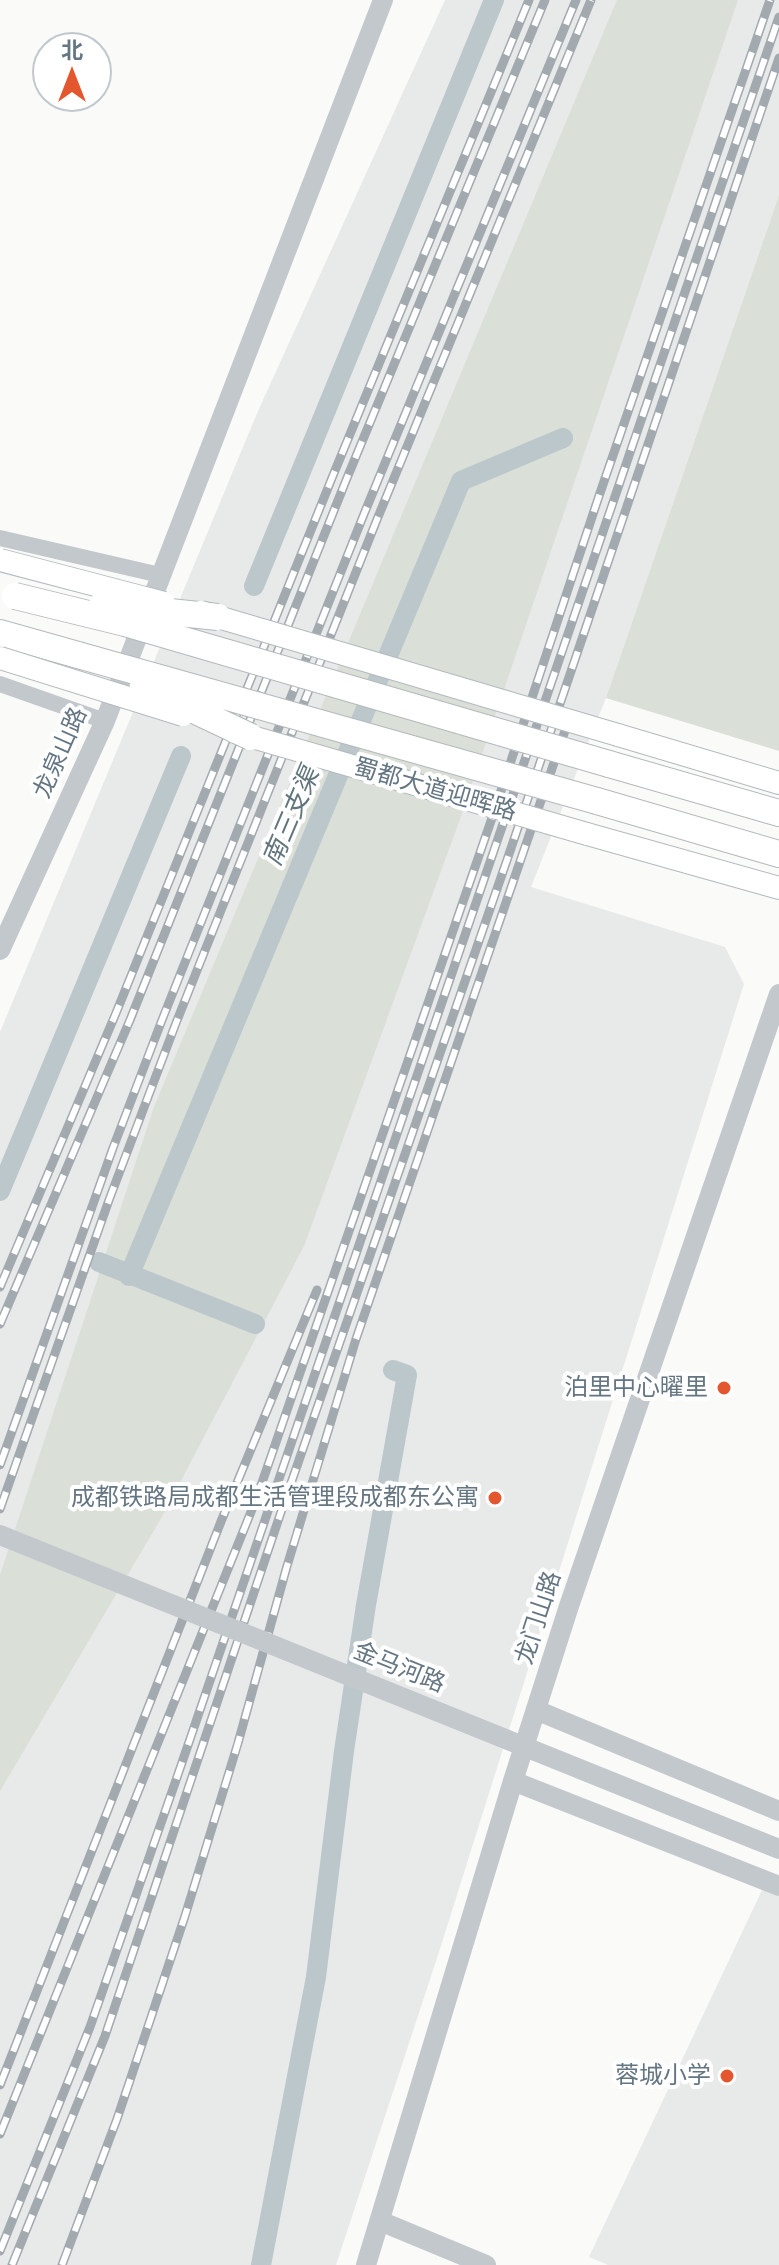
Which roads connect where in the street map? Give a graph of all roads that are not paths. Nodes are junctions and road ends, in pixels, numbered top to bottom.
1 (383, 0) edge
2 (0, 538) edge
3 (0, 560) edge
4 (160, 575) junction
5 (5, 593) edge
6 (218, 617) junction
7 (1, 639) edge
8 (78, 655) junction
9 (0, 684) edge
10 (105, 721) junction
11 (251, 737) junction
12 (779, 783) edge
13 (779, 813) edge
14 (779, 854) edge
15 (779, 888) edge
16 (0, 950) edge
17 (779, 994) edge
18 (0, 1535) edge
19 (536, 1710) junction
20 (513, 1781) junction
21 (779, 1811) edge
22 (779, 1849) edge
23 (779, 1886) edge
24 (380, 2221) junction
25 (366, 2265) edge
26 (486, 2265) edge

1 - 4 street, 龙泉山路
2 - 4 street
3 - 6 main road, bridge
4 - 10 street, 龙泉山路
5 - 6 highway, bridge
5 - 13 highway, bridge
6 - 12 main road, bridge
7 - 8 highway, 蜀都大道迎晖路
7 - 11 main road, 蜀都大道迎晖路, bridge
8 - 11 highway, bridge
8 - 14 highway, 蜀都大道迎晖路, bridge
9 - 10 street
10 - 16 street, 龙泉山路
11 - 15 main road, 蜀都大道迎晖路, bridge
17 - 19 street, 龙门山路
18 - 22 street, 金马河路, bridge
19 - 20 street, 龙门山路
19 - 21 street
20 - 23 street
20 - 24 street, 龙门山路
24 - 25 street, 龙门山路
24 - 26 street

